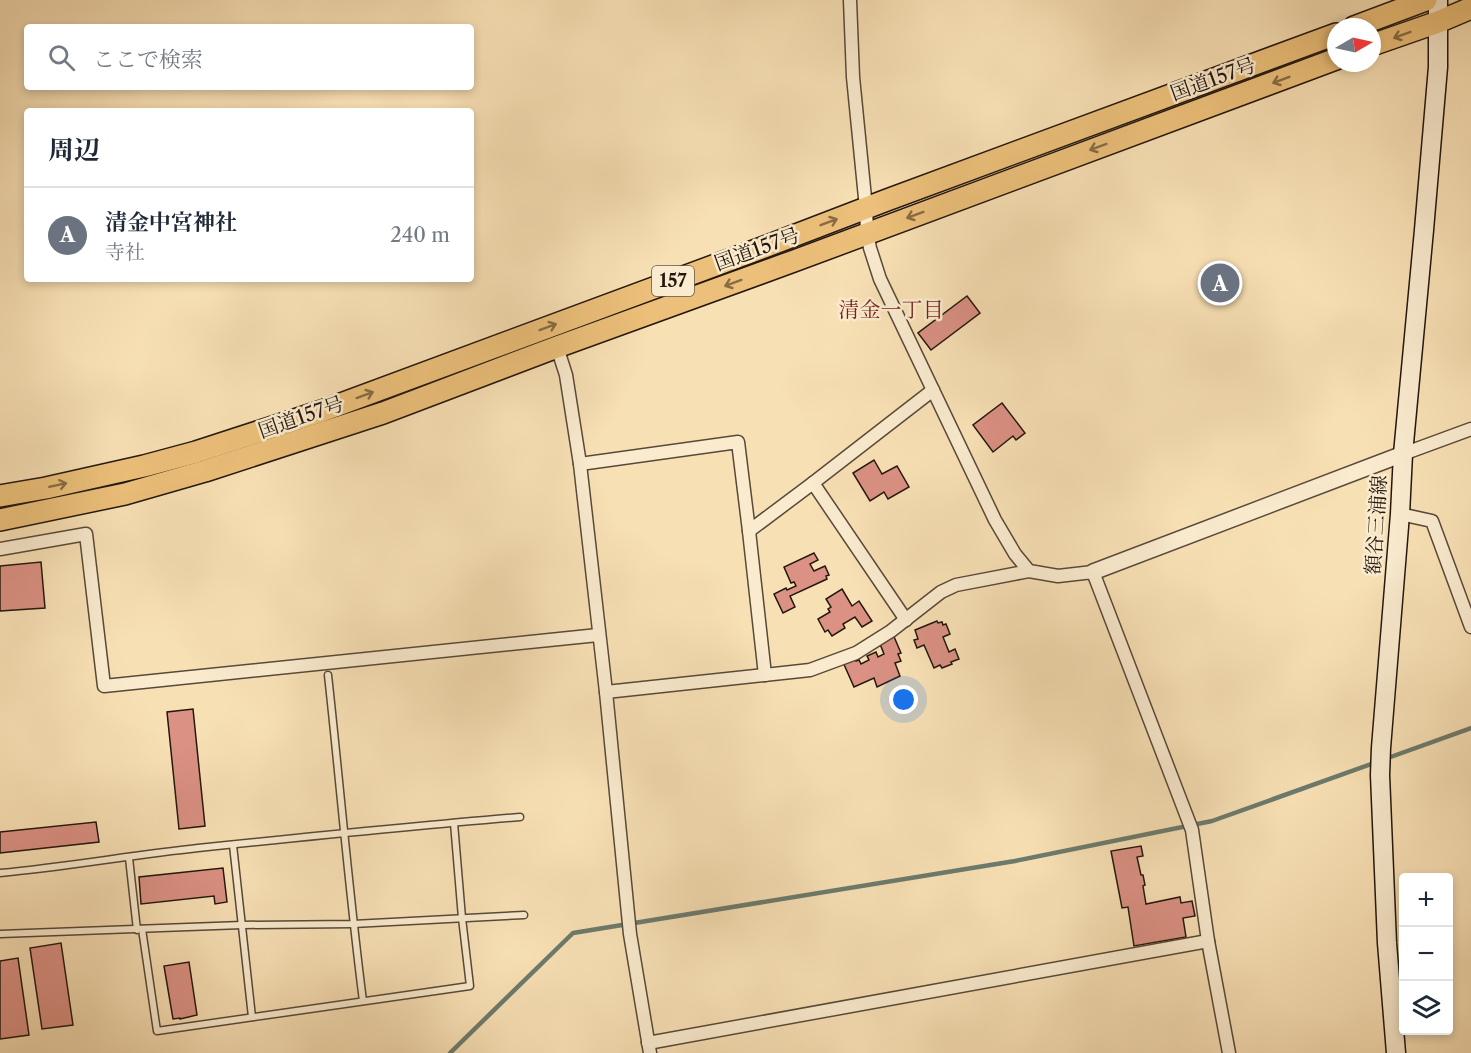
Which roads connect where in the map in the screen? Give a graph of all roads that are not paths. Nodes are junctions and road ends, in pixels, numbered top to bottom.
1 (850, 0) edge
2 (1426, 0) edge
3 (1438, 0) edge
4 (1471, 8) edge
5 (1378, 18) edge
6 (1438, 22) junction
7 (1327, 37) edge
8 (1381, 42) edge
9 (1327, 62) edge
10 (866, 208) junction
11 (867, 233) junction
12 (557, 347) junction
13 (933, 390) junction
14 (1471, 429) edge
15 (1403, 454) junction
16 (580, 464) junction
17 (813, 483) junction
18 (0, 496) edge
19 (1400, 514) junction
20 (0, 520) edge
21 (749, 531) junction
22 (0, 549) edge
23 (1029, 571) junction
24 (1093, 572) junction
25 (906, 620) junction
26 (1471, 627) edge
27 (598, 635) junction
28 (328, 675) dead end
29 (765, 675) junction
30 (606, 692) junction
31 (520, 817) dead end
32 (454, 823) junction
33 (345, 834) junction
34 (233, 845) junction
35 (129, 858) junction
36 (0, 873) edge
37 (524, 915) dead end
38 (462, 918) junction
39 (353, 924) junction
40 (242, 925) junction
41 (139, 930) junction
42 (0, 934) edge
43 (1208, 941) junction
44 (363, 1001) junction
45 (252, 1017) junction
46 (649, 1048) edge
47 (1228, 1053) edge
48 (1395, 1053) edge

1 - 10 street
2 - 5 highway
3 - 6 main road, 額谷三浦線
4 - 6 highway
6 -> 8 highway
6 - 15 main road, 額谷三浦線
7 - 10 highway, 国道157号 / 157
9 -> 11 highway, 国道157号 / 157
10 - 11 street
18 -> 10 highway, 国道157号 / 157
11 -> 12 highway, 国道157号 / 157
11 - 13 street
12 - 16 street
12 - 20 highway, 国道157号 / 157
13 - 17 street
13 - 23 street
14 - 15 street
15 - 19 main road, 額谷三浦線
15 - 24 street
16 - 21 street
16 - 27 street
17 - 21 street
17 - 25 street
19 - 26 street
19 - 48 main road, 額谷三浦線
21 - 29 street
22 - 27 street
23 - 24 street
23 - 25 street
24 - 43 street
25 - 29 street
27 - 30 street
28 - 33 lane
29 - 30 street
30 - 46 street
31 - 32 lane
32 - 33 lane
32 - 38 lane
33 - 34 lane
33 - 39 lane
34 - 35 lane
34 - 40 lane
35 - 36 lane
35 - 41 lane
37 - 38 lane
38 - 39 lane
38 - 44 lane
39 - 40 lane
39 - 44 lane
40 - 41 lane
40 - 45 lane
41 - 42 lane
41 - 45 lane
43 - 46 street
43 - 47 street
44 - 45 lane

